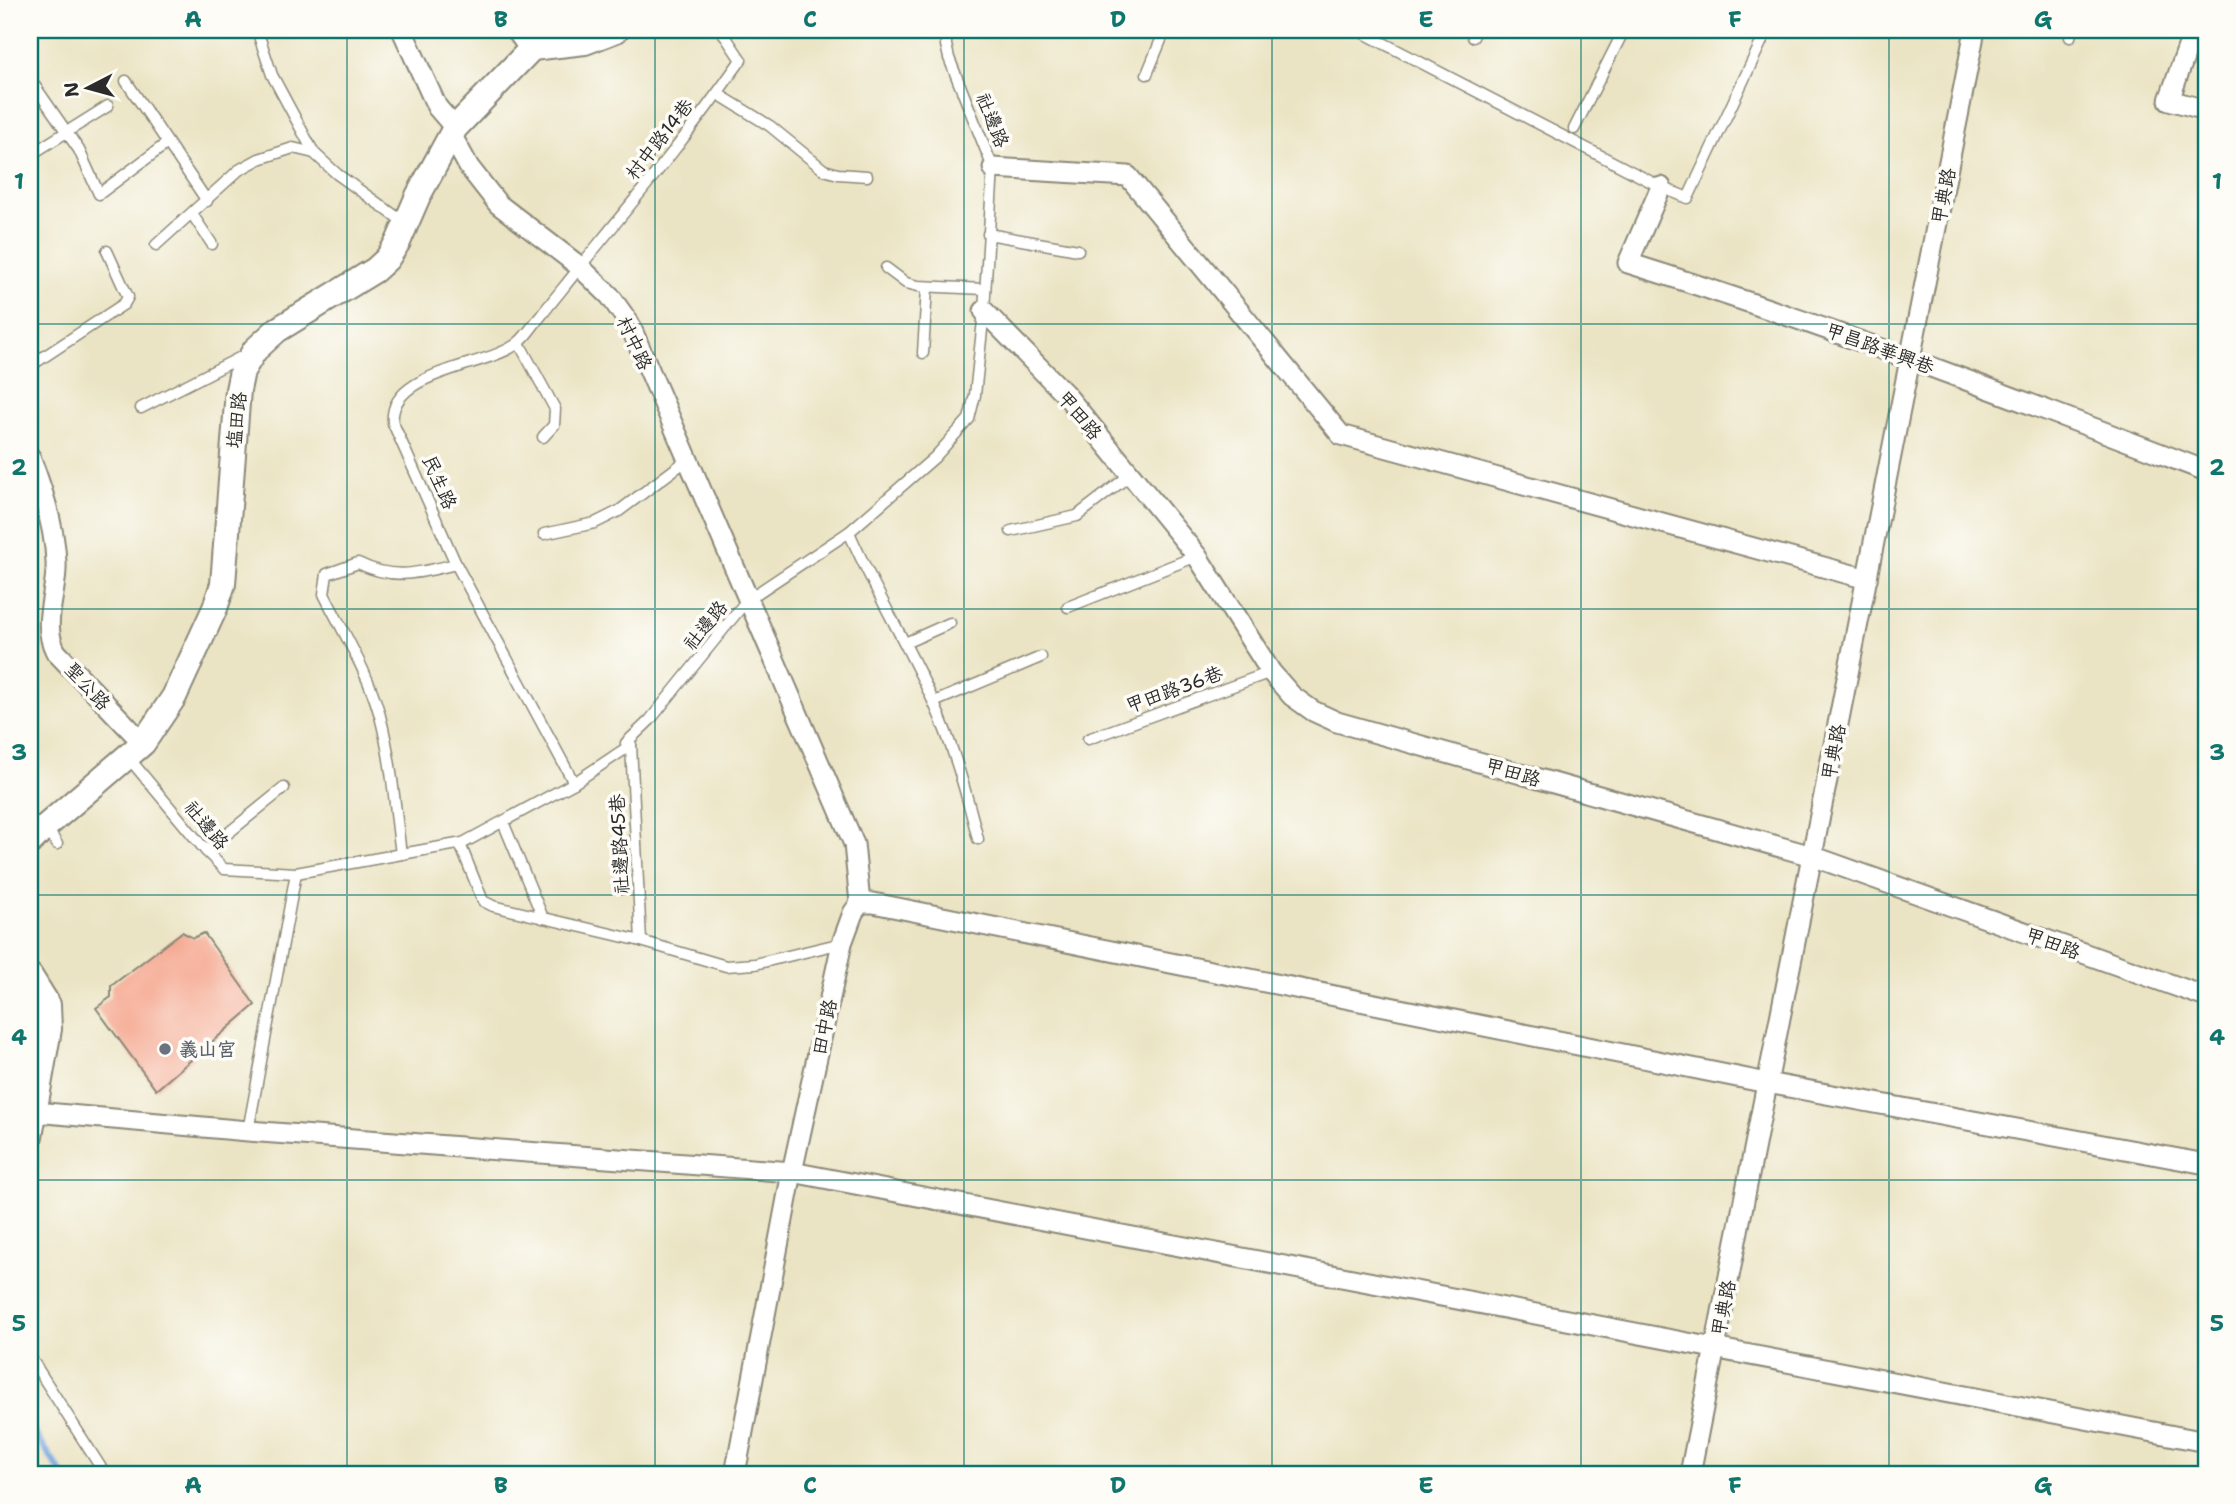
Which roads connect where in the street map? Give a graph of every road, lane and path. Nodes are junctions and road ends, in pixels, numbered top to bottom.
1 (257, 30) edge
2 (402, 30) edge
3 (616, 30) edge
4 (721, 30) edge
5 (946, 30) edge
6 (1165, 30) edge
7 (1359, 30) edge
8 (1624, 30) edge
9 (1767, 30) edge
10 (1975, 30) edge
11 (2194, 30) edge
12 (525, 39) edge
13 (1147, 74) dead end
14 (30, 79) edge
15 (126, 81) dead end
16 (718, 94) junction
17 (108, 106) dead end
18 (2206, 110) edge
19 (1574, 129) dead end
20 (68, 132) junction
21 (454, 132) junction
22 (166, 144) junction
23 (314, 153) junction
24 (30, 155) edge
25 (993, 168) junction
26 (867, 176) dead end
27 (1661, 187) junction
28 (207, 201) junction
29 (192, 214) junction
30 (405, 223) junction
31 (988, 234) junction
32 (212, 244) dead end
33 (156, 245) dead end
34 (1078, 250) dead end
35 (107, 251) dead end
36 (580, 267) junction
37 (886, 268) dead end
38 (927, 288) junction
39 (985, 289) junction
40 (984, 312) junction
41 (519, 343) junction
42 (255, 350) junction
43 (923, 353) dead end
44 (1910, 359) junction
45 (30, 366) edge
46 (141, 408) dead end
47 (543, 437) dead end
48 (30, 457) edge
49 (687, 460) junction
50 (2206, 471) edge
51 (1130, 475) junction
52 (1011, 531) dead end
53 (849, 532) junction
54 (544, 534) dead end
55 (1197, 556) junction
56 (456, 564) junction
57 (1867, 579) junction
58 (747, 600) junction
59 (1068, 607) dead end
60 (950, 623) dead end
61 (905, 643) junction
62 (1041, 657) dead end
63 (1271, 672) junction
64 (934, 702) junction
65 (1088, 739) dead end
66 (631, 746) junction
67 (136, 750) junction
68 (574, 783) junction
69 (284, 788) dead end
70 (503, 822) junction
71 (44, 838) edge
72 (978, 839) dead end
73 (460, 844) junction
74 (206, 851) junction
75 (401, 854) junction
76 (1812, 856) junction
77 (296, 873) junction
78 (860, 903) junction
79 (543, 918) junction
80 (641, 941) junction
81 (842, 943) junction
82 (30, 976) edge
83 (2206, 997) edge
84 (1767, 1083) junction
85 (35, 1112) junction
86 (248, 1131) junction
87 (30, 1136) edge
88 (2206, 1164) edge
89 (792, 1172) junction
90 (1714, 1350) junction
91 (30, 1357) edge
92 (2206, 1442) edge
93 (105, 1474) edge
94 (735, 1474) edge
95 (1690, 1474) edge

1 - 23 lane
2 - 21 street, 村中路
3 - 12 street
4 - 16 lane, 村中路14巷
5 - 25 lane, 社邊路
6 - 13 lane
7 - 27 lane
8 - 19 lane
9 - 27 lane
10 - 44 street, 甲典路
11 - 18 street
12 - 21 street, 塩田路
14 - 20 lane
15 - 22 lane
16 - 26 lane
16 - 36 lane, 村中路14巷
17 - 20 lane
20 - 22 lane
20 - 24 lane
21 - 30 street, 塩田路
21 - 36 street, 村中路
22 - 28 lane
23 - 28 lane
23 - 30 lane
25 - 31 lane, 社邊路
25 - 57 street
27 - 44 street, 甲昌路華興巷
28 - 29 lane
29 - 32 lane
29 - 33 lane
30 - 42 street, 塩田路
31 - 34 lane
31 - 39 lane, 社邊路
35 - 45 lane
36 - 41 lane, 民生路
36 - 49 street, 村中路
37 - 38 lane
38 - 39 lane
38 - 43 lane
39 - 40 lane, 社邊路
40 - 51 street, 甲田路
40 - 53 lane, 社邊路
41 - 47 lane
41 - 56 lane, 民生路
42 - 46 lane
42 - 67 street, 塩田路
44 - 50 street, 甲昌路華興巷
44 - 57 street, 甲典路
48 - 67 street, 聖公路
49 - 54 lane
49 - 58 street, 村中路
51 - 52 lane
51 - 55 street, 甲田路
53 - 58 lane, 社邊路
53 - 61 lane
55 - 59 lane
55 - 63 street, 甲田路
56 - 68 lane, 民生路
56 - 75 lane
57 - 76 street, 甲典路
58 - 66 lane, 社邊路
58 - 78 street
60 - 61 lane
61 - 64 lane
62 - 64 lane
63 - 65 lane, 甲田路36巷
63 - 76 street, 甲田路
64 - 72 lane
66 - 68 lane, 社邊路
66 - 80 lane, 社邊路45巷
67 - 71 street, 塩田路
67 - 74 lane, 社邊路
68 - 70 lane, 社邊路
69 - 74 lane
70 - 73 lane, 社邊路
70 - 79 lane
73 - 75 lane, 社邊路
73 - 79 lane
74 - 77 lane, 社邊路
75 - 77 lane, 社邊路
76 - 83 street, 甲田路
76 - 84 street, 甲典路
77 - 86 lane
78 - 81 street, 田中路
78 - 84 street
79 - 80 lane
80 - 81 lane
81 - 89 street, 田中路
82 - 85 street
84 - 88 street
84 - 90 street, 甲典路
85 - 86 street
85 - 87 street
86 - 89 street
89 - 90 street
89 - 94 street, 田中路
90 - 92 street
90 - 95 street, 甲典路
91 - 93 lane

